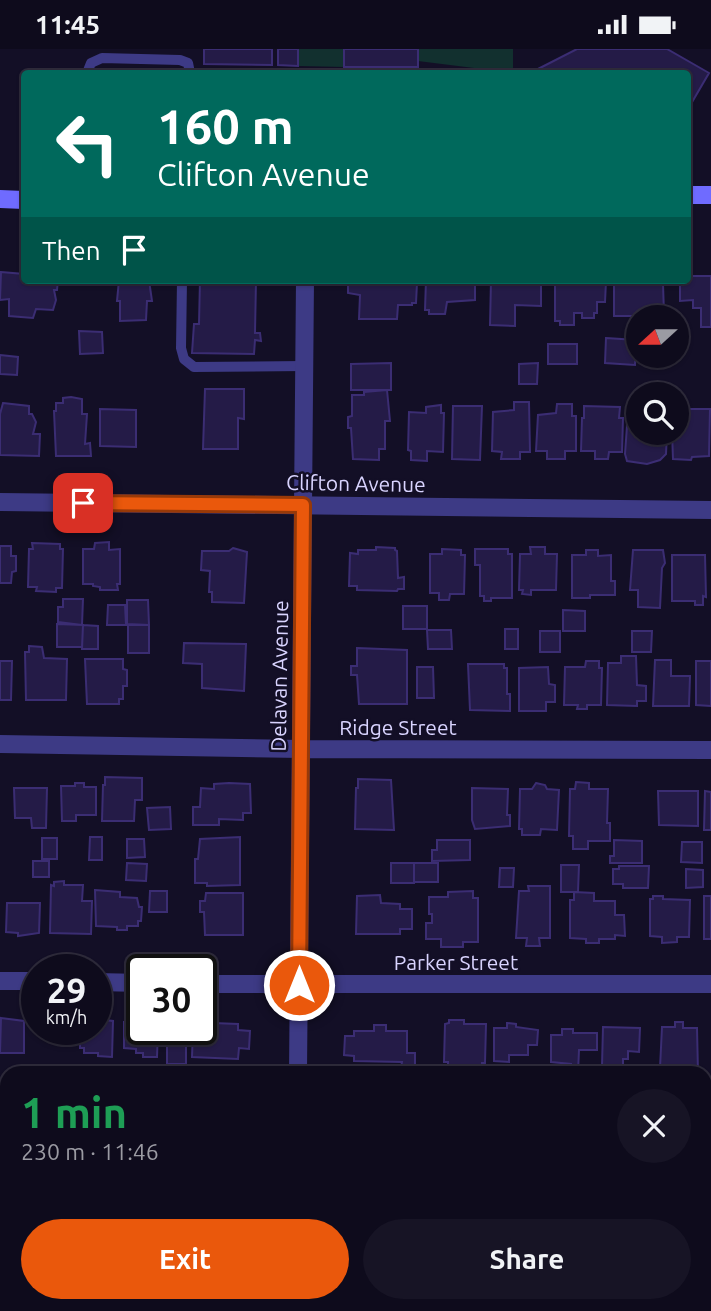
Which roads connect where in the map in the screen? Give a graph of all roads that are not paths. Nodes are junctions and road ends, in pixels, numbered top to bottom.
1 (89, 70) edge
2 (189, 70) edge
3 (691, 195) edge
4 (711, 195) edge
5 (0, 199) edge
6 (21, 200) edge
7 (182, 284) edge
8 (305, 284) edge
9 (304, 366) junction
10 (0, 502) edge
11 (303, 505) junction
12 (711, 510) edge
13 (0, 744) edge
14 (301, 749) junction
15 (711, 750) edge
16 (0, 981) edge
17 (21, 981) edge
18 (217, 983) edge
19 (711, 984) edge
20 (299, 985) junction
21 (298, 1066) edge

1 - 2 lane
3 - 4 main road
5 - 6 main road
7 - 9 lane
8 - 9 street, Delavan Avenue
9 - 11 street, Delavan Avenue
10 - 11 street, Clifton Avenue
11 - 12 street, Clifton Avenue
11 - 14 street, Delavan Avenue
13 - 14 street, Ridge Street
14 - 15 street, Ridge Street
14 - 20 street, Delavan Avenue
16 - 17 street
18 - 20 street, Parker Street
19 - 20 street, Parker Street
20 - 21 street, Delavan Avenue

